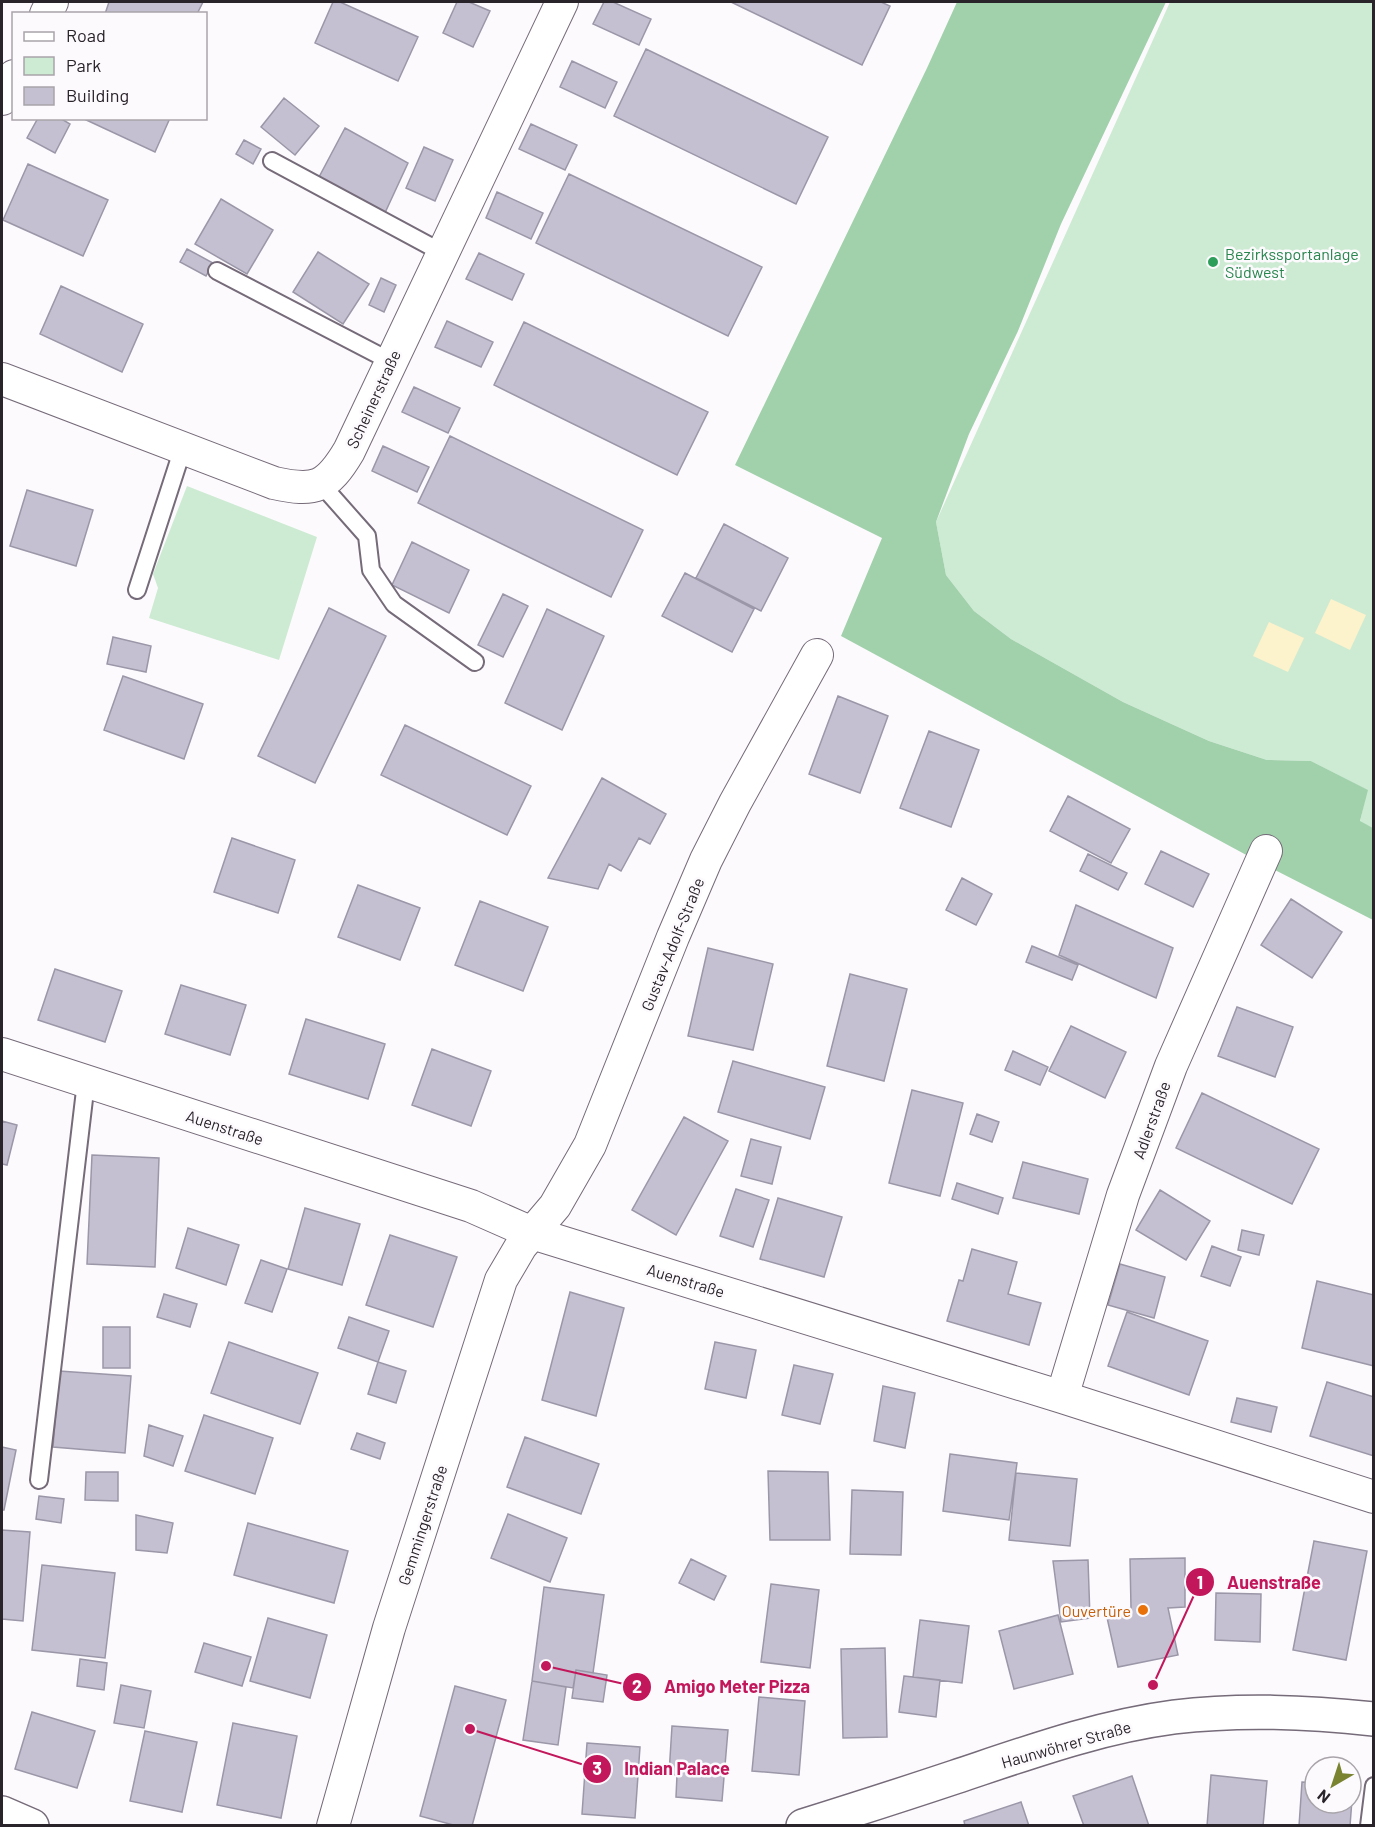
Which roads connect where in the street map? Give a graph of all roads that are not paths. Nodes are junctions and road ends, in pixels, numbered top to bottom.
1 (562, 2) edge
2 (12, 80) edge
3 (2, 99) edge
4 (272, 161) dead end
5 (443, 253) junction
6 (217, 271) dead end
7 (390, 361) junction
8 (2, 379) edge
9 (183, 448) junction
10 (321, 484) junction
11 (137, 590) dead end
12 (817, 655) dead end
13 (475, 662) dead end
14 (1266, 851) dead end
15 (2, 1054) edge
16 (86, 1082) junction
17 (532, 1233) junction
18 (1062, 1397) junction
19 (39, 1480) dead end
20 (1374, 1497) edge
21 (1374, 1719) edge
22 (1374, 1786) edge
23 (2, 1813) edge
24 (32, 1826) edge
25 (333, 1826) edge
26 (803, 1826) edge
27 (1369, 1826) edge

1 - 5 street, Scheinerstraße
2 - 3 street
4 - 5 lane
5 - 7 street, Scheinerstraße
6 - 7 lane
7 - 10 street, Scheinerstraße
8 - 9 street
9 - 10 street
9 - 11 lane
10 - 13 lane
12 - 17 street, Gustav-Adolf-Straße
14 - 18 street, Adlerstraße
15 - 16 street, Auenstraße
16 - 17 street, Auenstraße
16 - 19 lane
17 - 18 street, Auenstraße
17 - 25 street, Gemmingerstraße
18 - 20 street, Auenstraße
21 - 26 street, Haunwöhrer Straße
22 - 27 lane
23 - 24 street

